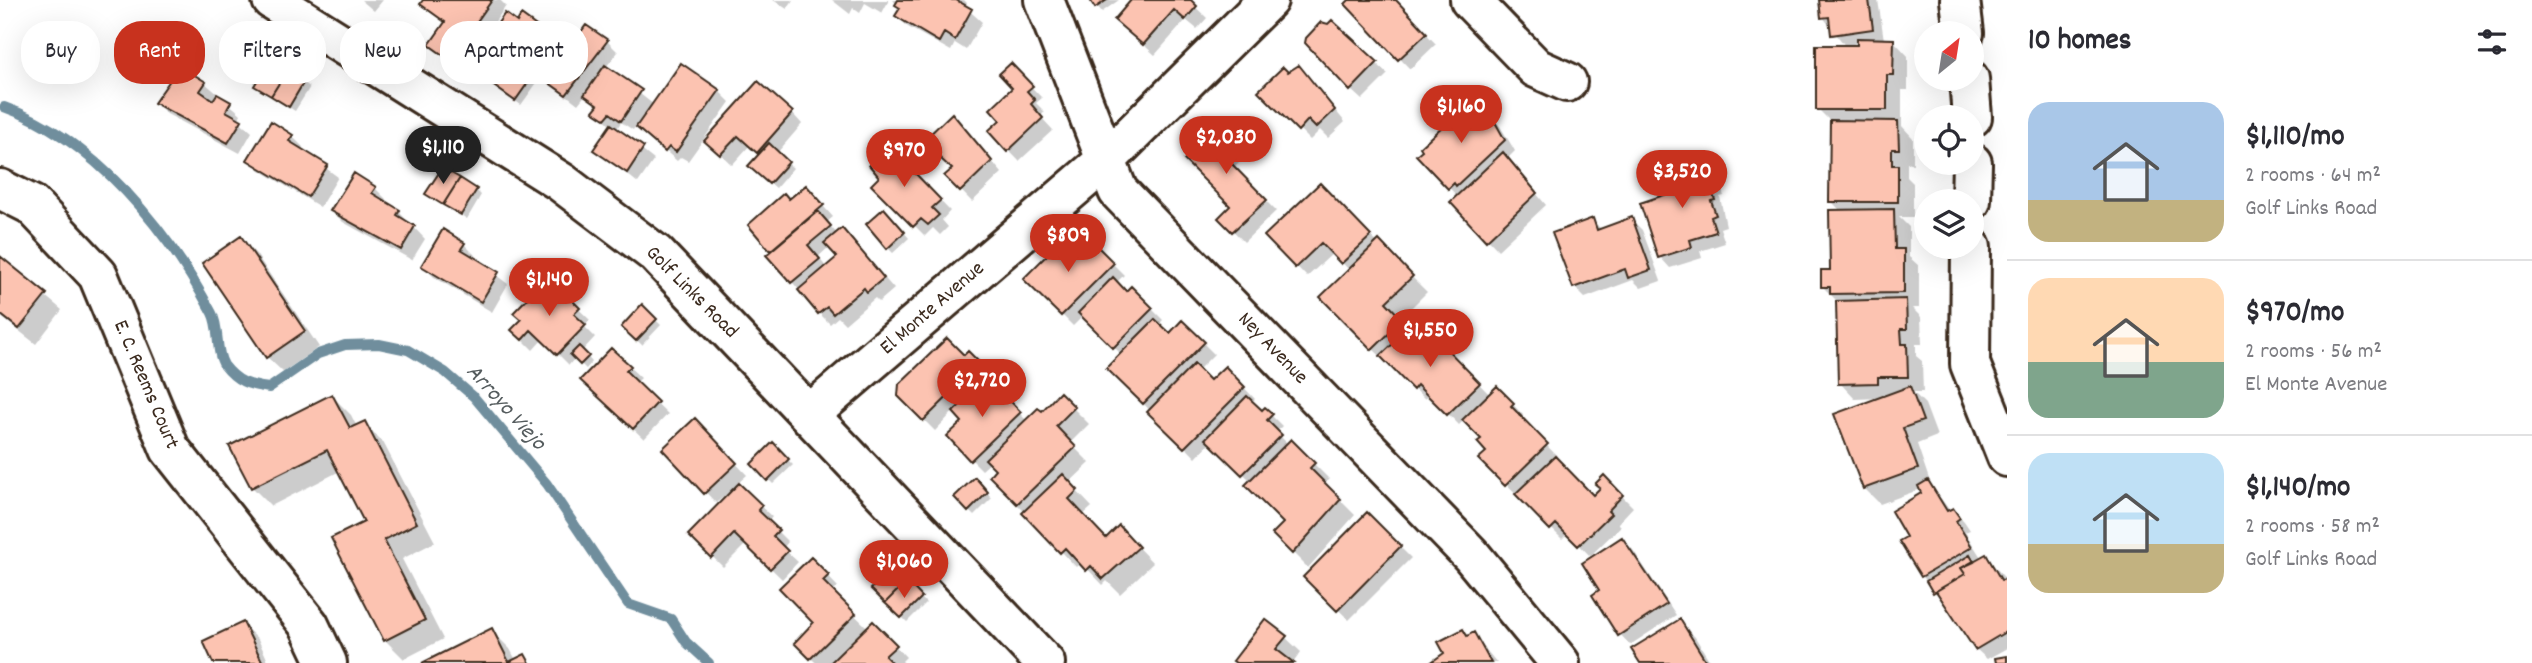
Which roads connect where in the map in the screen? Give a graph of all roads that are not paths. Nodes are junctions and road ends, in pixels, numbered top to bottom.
1 (272, 0) edge
2 (1044, 0) edge
3 (1268, 0) edge
4 (1470, 0) edge
5 (1960, 0) edge
6 (1963, 21) edge
7 (1567, 82) dead end
8 (1105, 161) junction
9 (0, 189) edge
10 (1971, 259) edge
11 (810, 414) junction
12 (2007, 457) edge
13 (327, 663) edge
14 (1045, 663) edge
15 (1560, 663) edge

1 - 11 street, Golf Links Road
2 - 8 street, Ney Avenue
3 - 8 street, El Monte Avenue
4 - 7 street
5 - 6 street
8 - 11 street, El Monte Avenue
8 - 15 street, Ney Avenue
9 - 13 street, E. C. Reems Court
10 - 12 street
11 - 14 street, Golf Links Road

